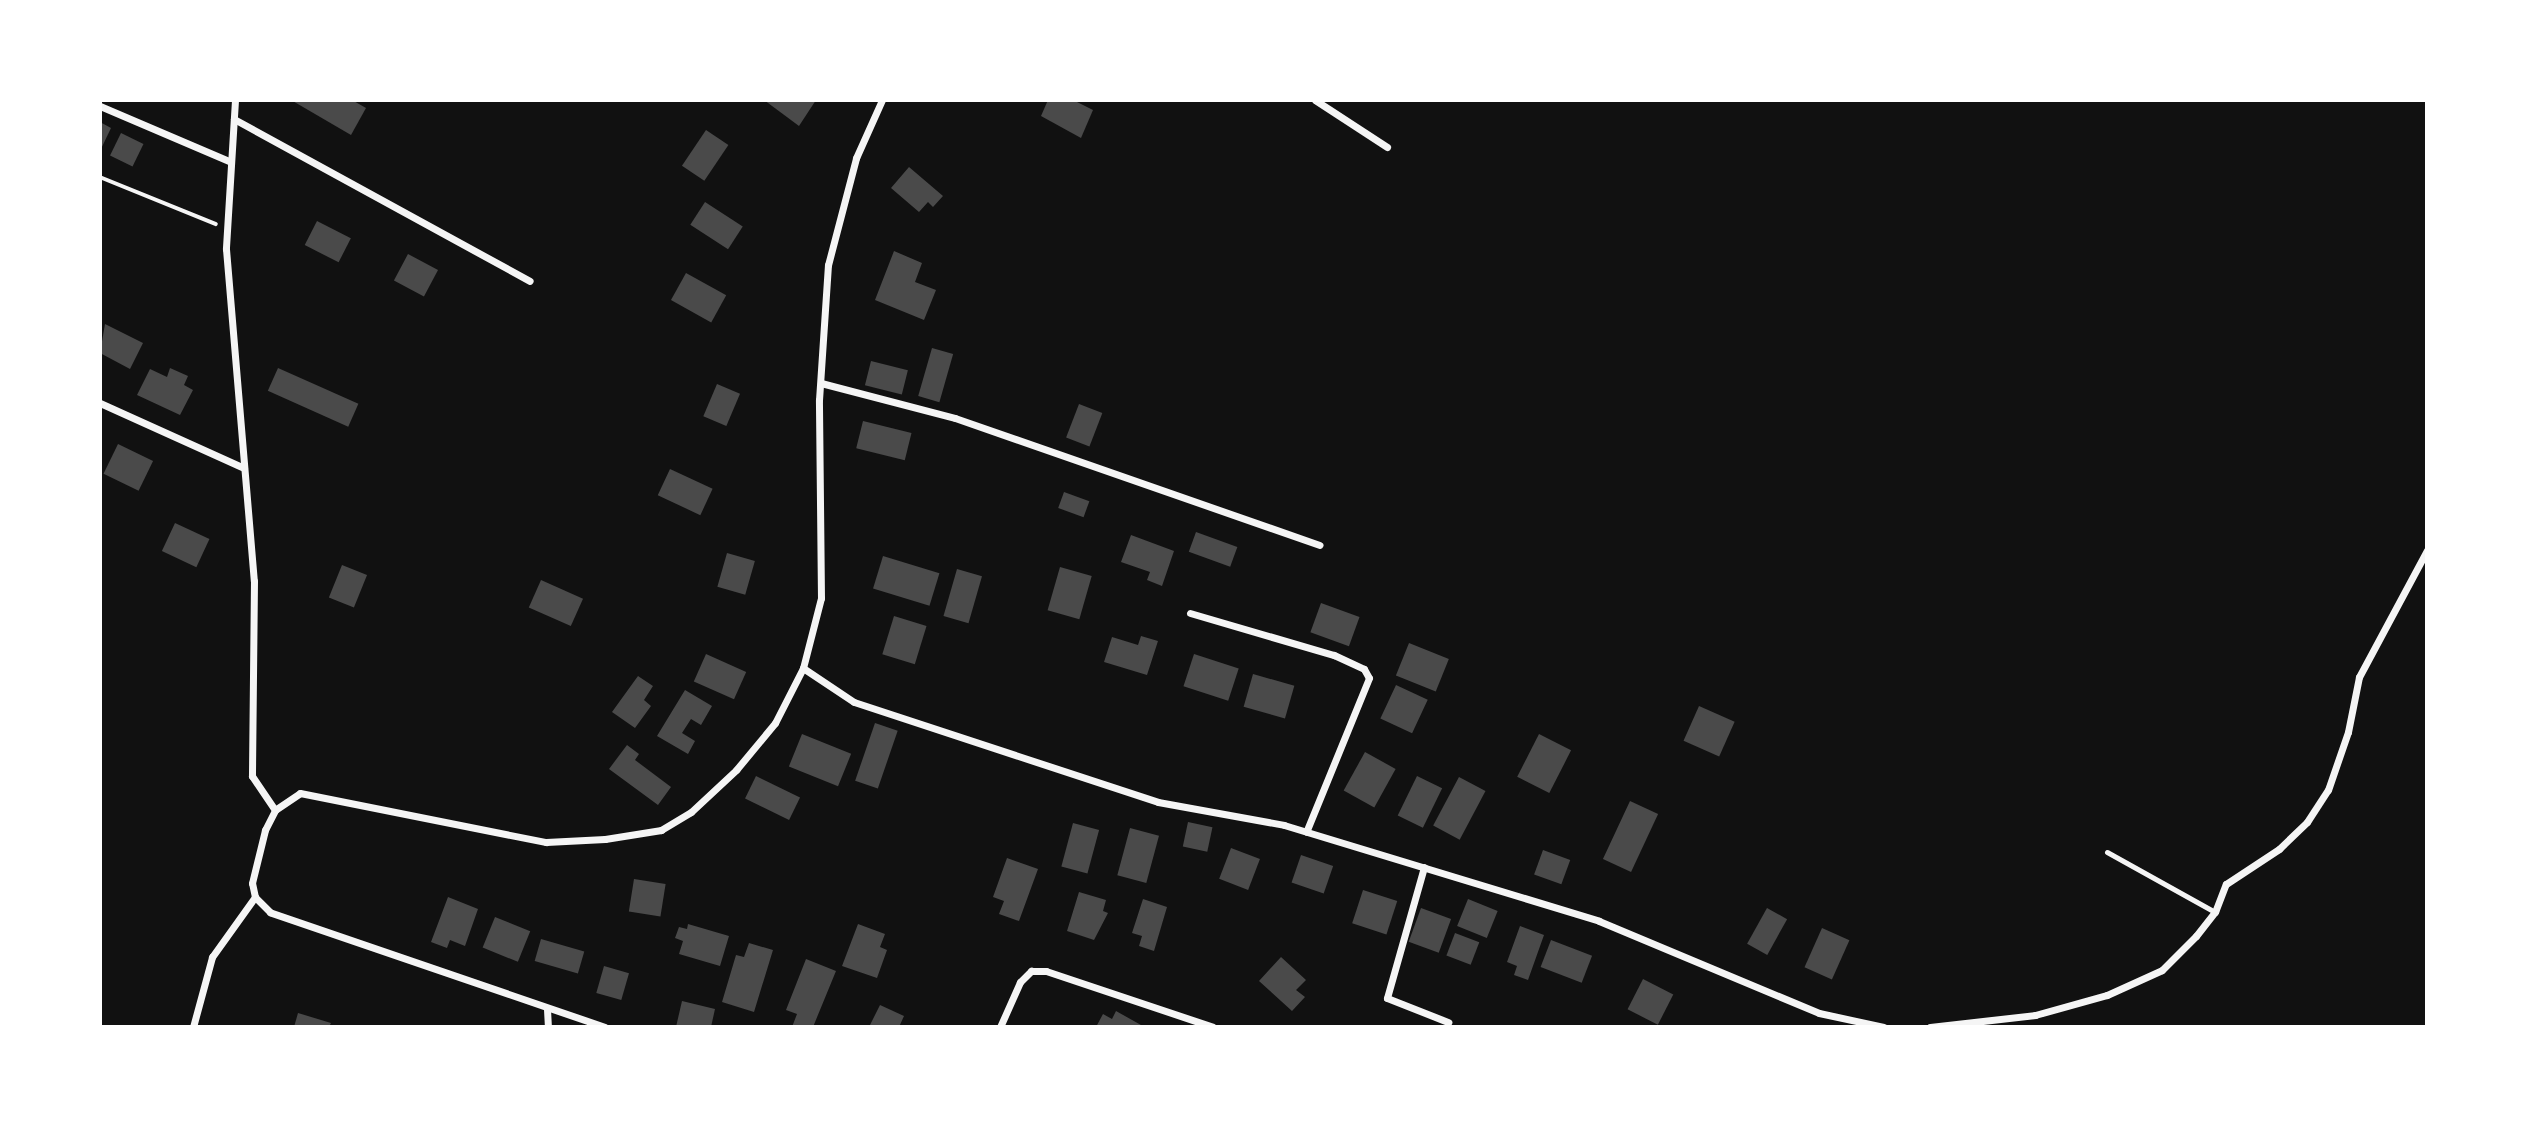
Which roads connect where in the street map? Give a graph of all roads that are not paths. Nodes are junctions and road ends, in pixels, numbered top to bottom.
1 (235, 100) edge
2 (881, 100) edge
3 (1315, 100) edge
4 (100, 106) edge
5 (234, 119) junction
6 (1387, 147) dead end
7 (231, 162) junction
8 (530, 281) dead end
9 (821, 383) junction
10 (100, 403) edge
11 (244, 468) junction
12 (1320, 545) dead end
13 (2427, 550) edge
14 (1191, 612) dead end
15 (803, 668) junction
16 (275, 810) junction
17 (1306, 832) junction
18 (2107, 852) dead end
19 (1424, 867) junction
20 (255, 897) junction
21 (2215, 912) junction
22 (547, 1009) junction
23 (1448, 1022) dead end
24 (193, 1027) edge
25 (548, 1027) edge
26 (605, 1027) edge
27 (1000, 1027) edge
28 (1213, 1027) edge
29 (1884, 1027) edge
30 (1930, 1027) edge

1 - 5 street
2 - 9 street
3 - 6 street
4 - 7 street
5 - 7 street
5 - 8 street
7 - 11 street
9 - 12 street
9 - 15 street
10 - 11 street
11 - 16 street
13 - 21 street
14 - 17 street
15 - 16 street
15 - 17 street
16 - 20 street
17 - 19 street
18 - 21 lane
19 - 23 street
19 - 29 street
20 - 22 street
20 - 24 street
21 - 30 street
22 - 25 street
22 - 26 street
27 - 28 street

